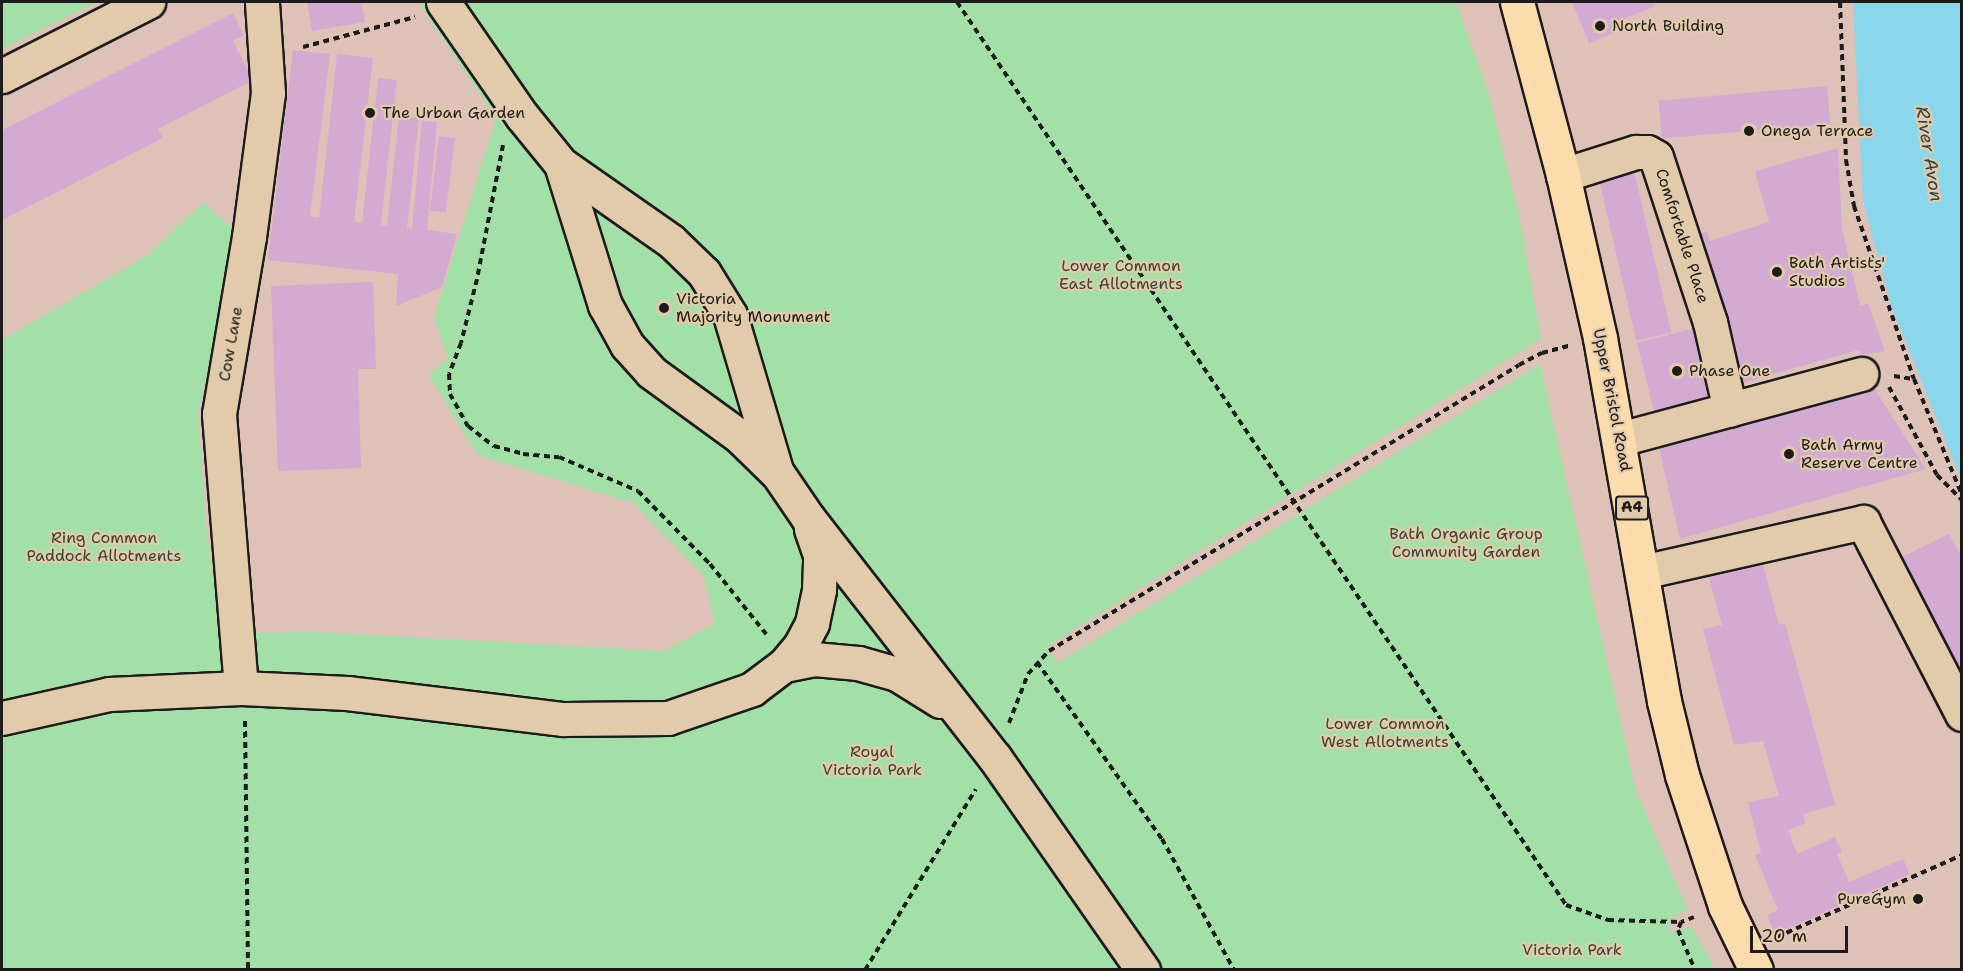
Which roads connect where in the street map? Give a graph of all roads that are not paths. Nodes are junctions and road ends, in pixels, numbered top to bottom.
1 (148, 2) edge
2 (262, 2) edge
3 (443, 2) edge
4 (1517, 2) edge
5 (2, 76) edge
6 (561, 164) junction
7 (1563, 175) junction
8 (1872, 378) road end
9 (1730, 410) junction
10 (1620, 439) junction
11 (778, 474) junction
12 (808, 518) junction
13 (1642, 572) junction
14 (775, 654) junction
15 (241, 688) junction
16 (1962, 714) edge
17 (2, 718) edge
18 (968, 723) junction
19 (1751, 960) edge
20 (1143, 969) edge

1 - 5 street
2 - 15 street, Cow Lane
3 - 6 street
4 - 7 main road, Upper Bristol Road / A4
6 - 11 street
6 - 11 street
7 - 9 street, Comfortable Place
7 - 10 main road, Upper Bristol Road / A4
8 - 9 street
9 - 10 street
10 - 13 main road, Upper Bristol Road / A4
11 - 12 street
12 - 14 street
12 - 18 street
13 - 16 street
13 - 19 main road, Upper Bristol Road / A4
14 - 15 street
14 - 18 street
15 - 17 street
18 - 20 street

